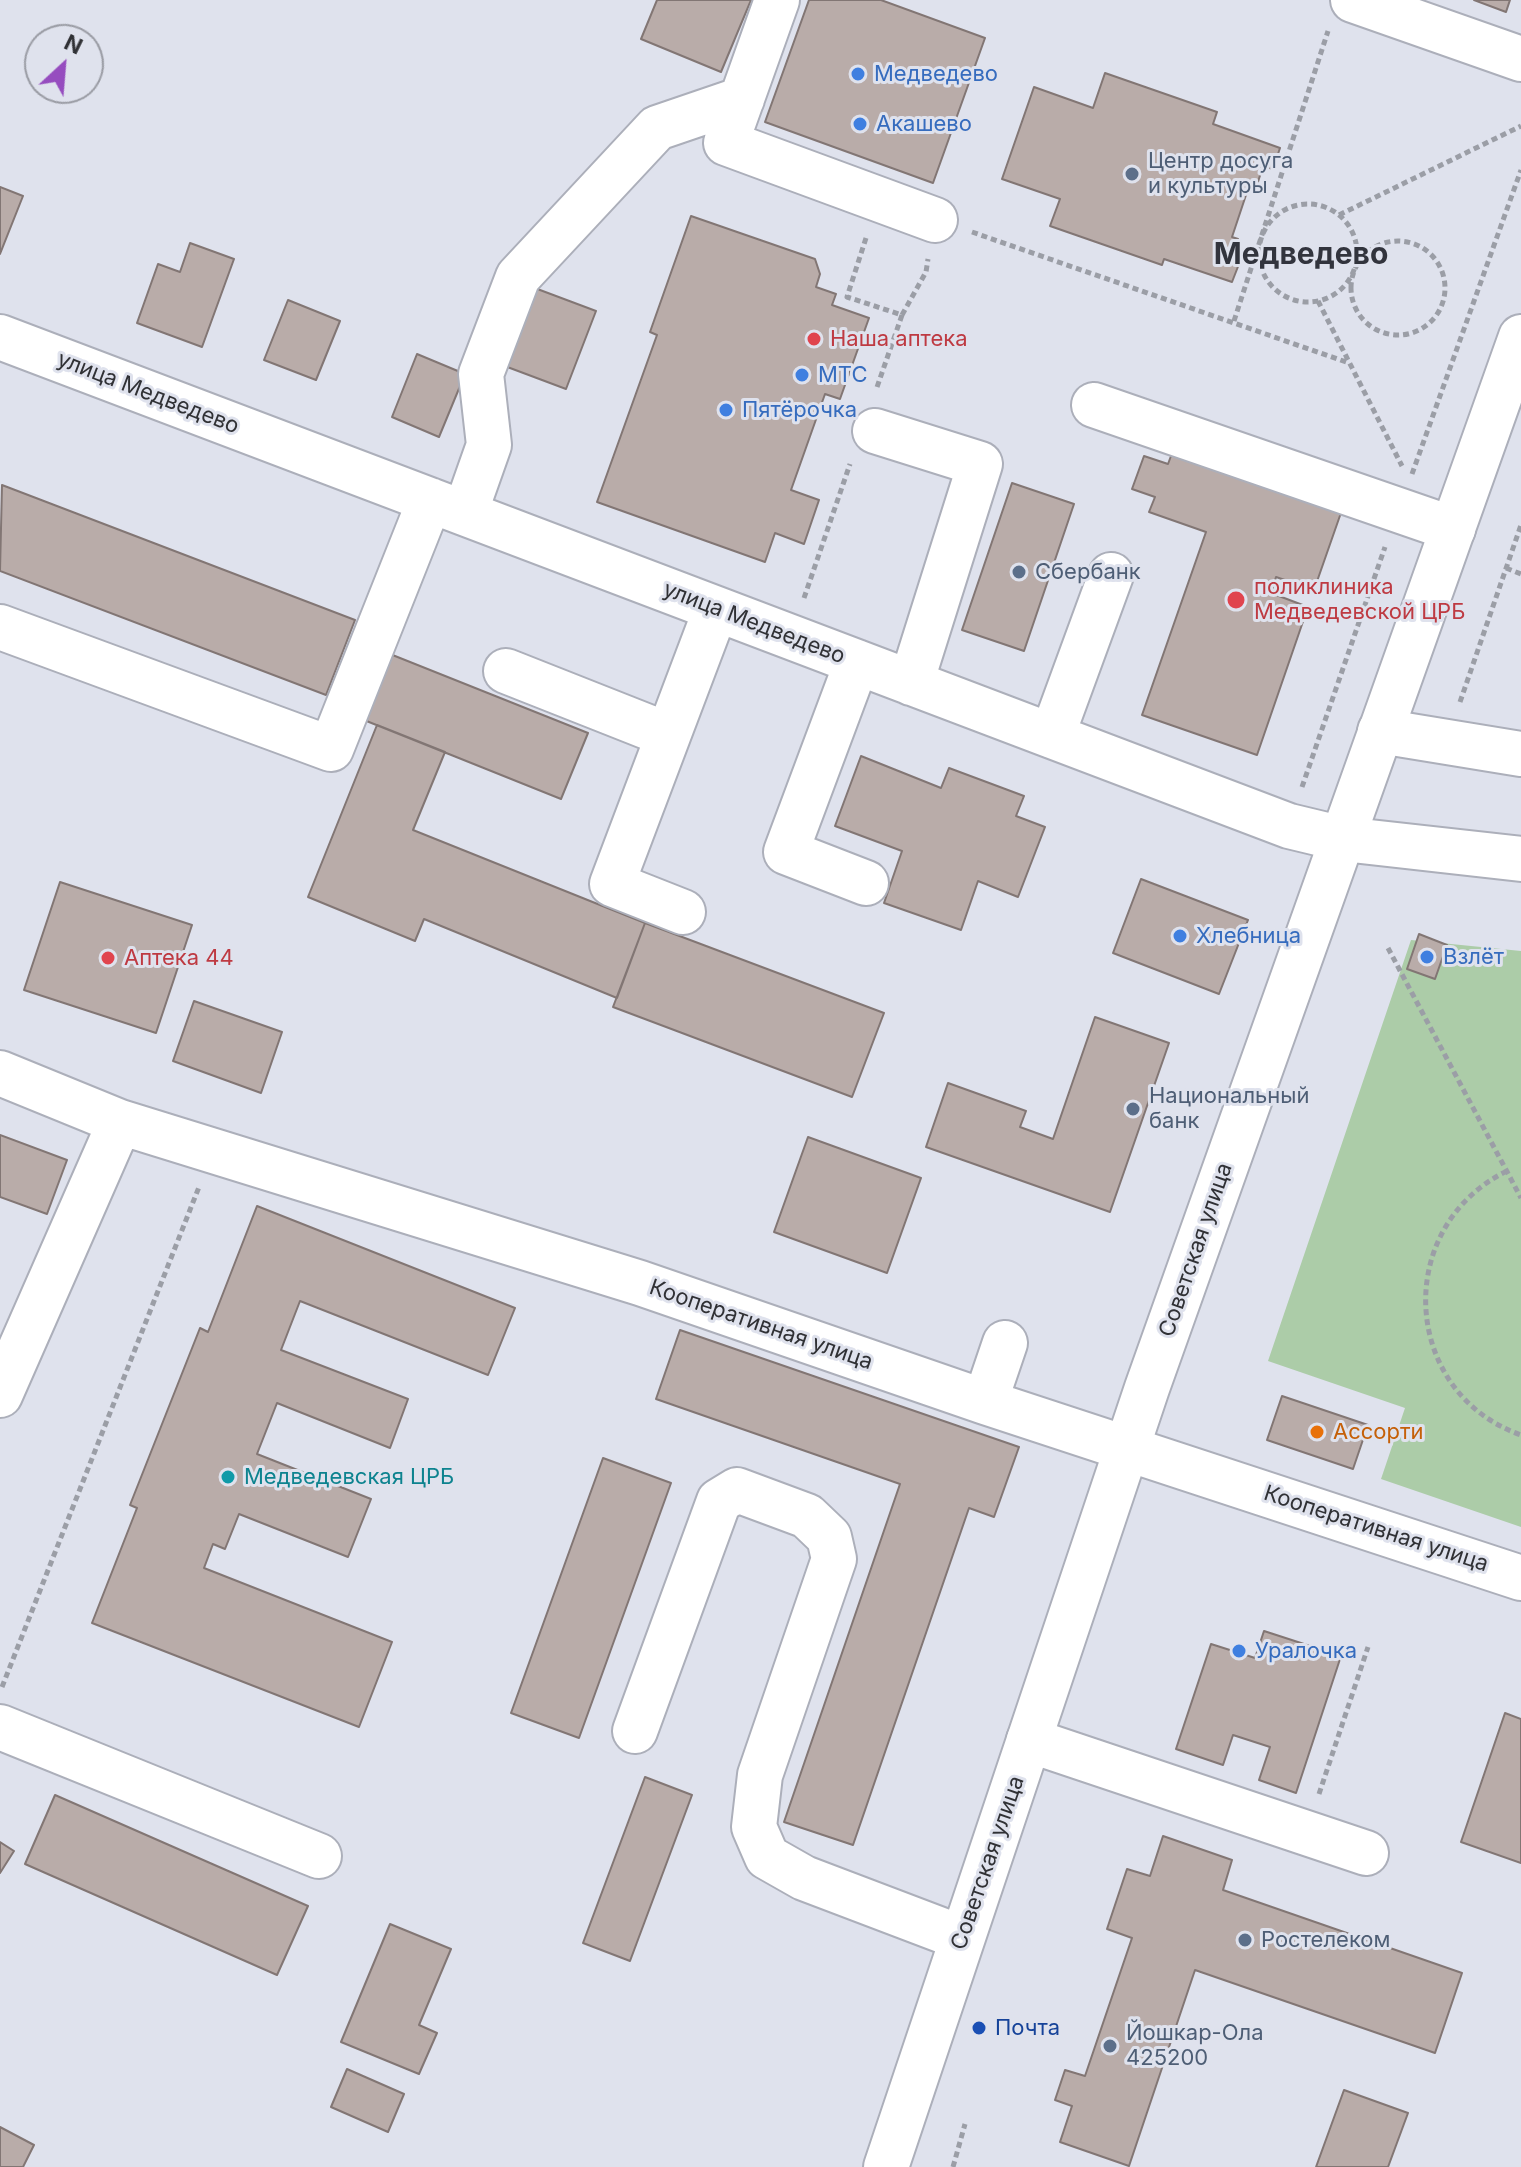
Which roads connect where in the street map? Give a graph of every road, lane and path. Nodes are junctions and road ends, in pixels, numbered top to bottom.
1 (777, 0) edge
2 (1340, 15) edge
3 (1521, 59) edge
4 (742, 99) junction
5 (1521, 126) edge
6 (1339, 215) junction
7 (935, 220) junction
8 (1260, 238) junction
9 (1355, 269) junction
10 (1318, 301) junction
11 (902, 315) dead end
12 (1234, 321) junction
13 (0, 337) edge
14 (1521, 337) edge
15 (1349, 363) junction
16 (1094, 405) dead end
17 (875, 431) dead end
18 (1409, 481) dead end
19 (448, 507) junction
20 (1521, 525) edge
21 (1453, 529) junction
22 (1506, 568) junction
23 (1521, 574) edge
24 (1111, 575) dead end
25 (716, 609) junction
26 (0, 627) edge
27 (857, 662) junction
28 (506, 671) dead end
29 (911, 683) junction
30 (1380, 731) junction
31 (668, 735) junction
32 (1052, 736) junction
33 (1449, 744) junction
34 (1521, 754) edge
35 (1343, 839) junction
36 (1521, 859) edge
37 (866, 883) dead end
38 (683, 912) dead end
39 (1388, 948) dead end
40 (0, 1073) edge
41 (120, 1122) junction
42 (213, 1151) junction
43 (1507, 1171) junction
44 (1521, 1198) edge
45 (1005, 1343) dead end
46 (0, 1395) edge
47 (985, 1402) junction
48 (1521, 1435) edge
49 (1127, 1448) junction
50 (1521, 1578) edge
51 (1368, 1647) dead end
52 (0, 1692) edge
53 (0, 1727) edge
54 (635, 1731) dead end
55 (1029, 1740) junction
56 (1306, 1833) junction
57 (1366, 1853) dead end
58 (319, 1856) dead end
59 (962, 1938) junction
60 (965, 2124) dead end
61 (886, 2167) edge
62 (953, 2167) edge

1 - 4 street
2 - 3 street
2 - 8 path
4 - 7 street
4 - 19 street
5 - 6 path
6 - 8 path
6 - 9 path
7 - 11 path
7 - 12 path
8 - 10 path
8 - 12 path
9 - 9 path
9 - 10 path
10 - 15 path
12 - 15 path
13 - 19 street, улица Медведево
14 - 21 street, Советская улица
15 - 18 path
16 - 21 street
17 - 29 street
19 - 25 street, улица Медведево
19 - 26 street
20 - 22 path
21 - 30 street, Советская улица
22 - 23 path
22 - 33 path
24 - 32 street
25 - 27 street, улица Медведево
25 - 31 street
27 - 29 street, улица Медведево
27 - 37 street
28 - 31 street
29 - 32 street, улица Медведево
30 - 33 street
30 - 35 street, Советская улица
31 - 38 street
32 - 35 street, улица Медведево
33 - 34 street
35 - 36 street, улица Медведево
35 - 49 street, Советская улица
39 - 43 path
40 - 41 street, Кооперативная улица
41 - 42 street, Кооперативная улица
41 - 46 street
42 - 47 street, Кооперативная улица
42 - 52 path
43 - 44 path
43 - 48 path
45 - 47 street
47 - 49 street, Кооперативная улица
49 - 50 street, Кооперативная улица
49 - 55 street, Советская улица
51 - 56 path
53 - 58 street
54 - 59 street
55 - 56 street
55 - 59 street, Советская улица
56 - 57 street
59 - 61 street, Советская улица
60 - 62 path

